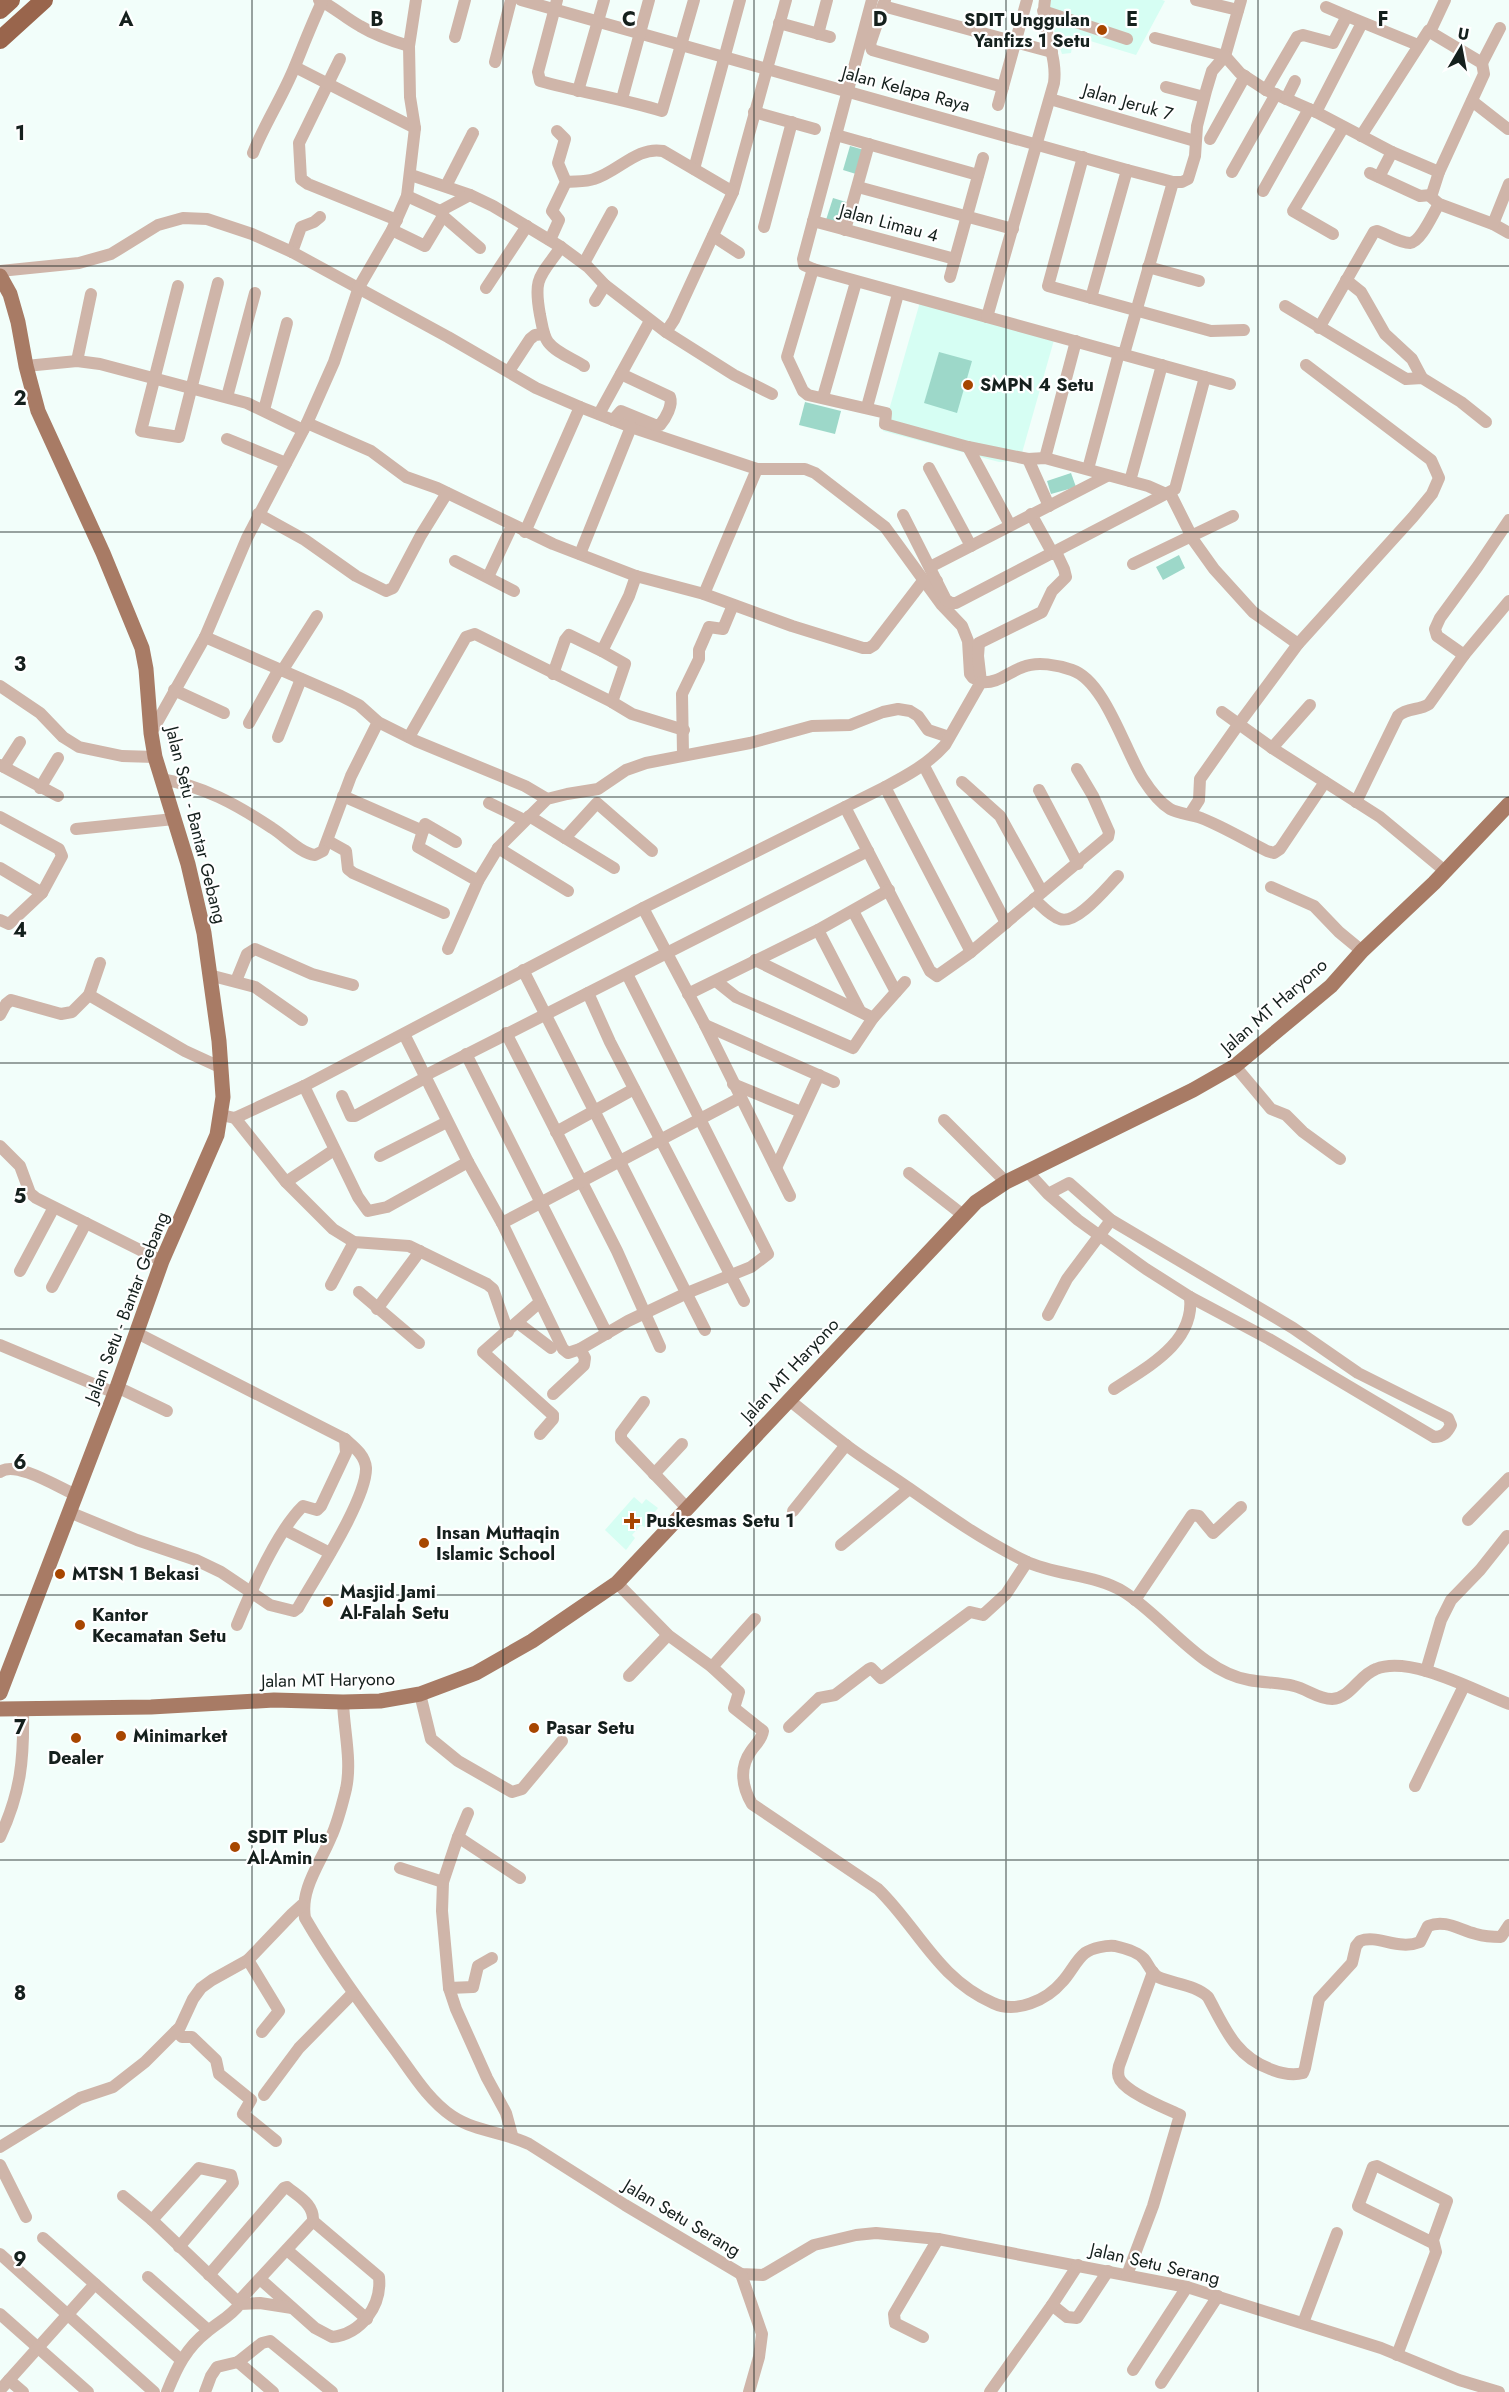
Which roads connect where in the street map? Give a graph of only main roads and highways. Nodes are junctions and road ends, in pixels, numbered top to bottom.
1 (10, 0) edge
2 (44, 0) edge
3 (0, 10) edge
4 (0, 40) edge
5 (0, 274) edge
6 (1509, 804) edge
7 (0, 1693) edge
8 (0, 1709) edge

1 - 3 highway
2 - 4 highway
5 - 7 main road, Jalan Setu - Bantar Gebang
6 - 8 main road, Jalan MT Haryono

